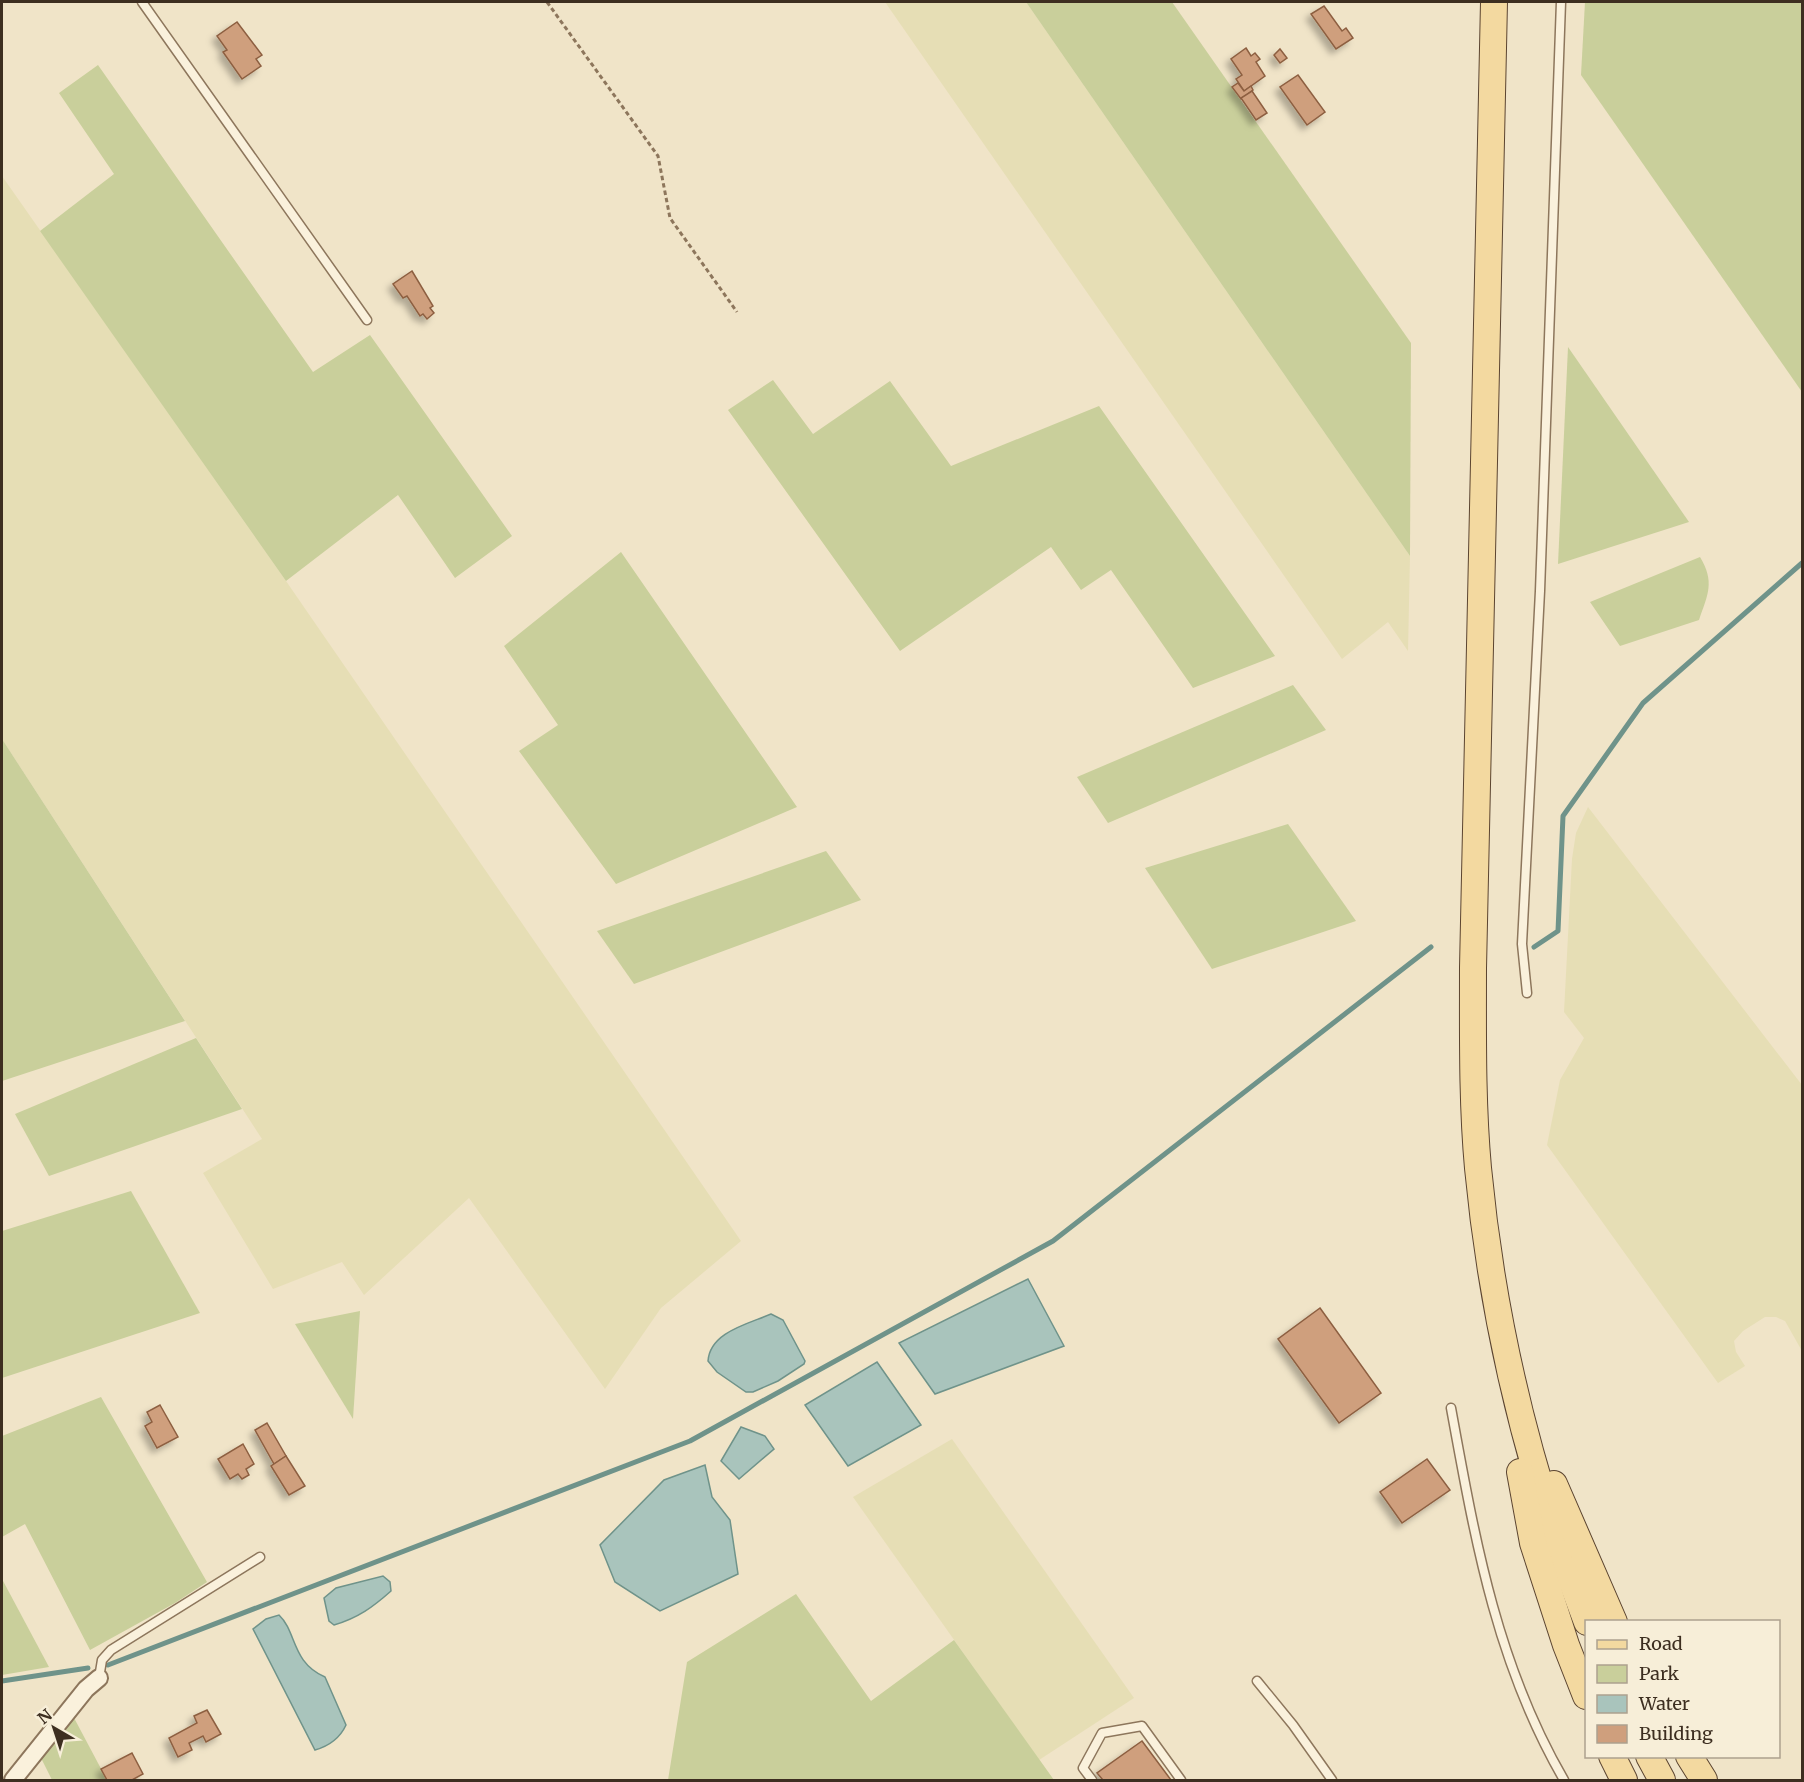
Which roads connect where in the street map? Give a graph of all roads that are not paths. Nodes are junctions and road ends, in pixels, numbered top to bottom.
1 (142, 2) edge
2 (1494, 2) edge
3 (1561, 2) edge
4 (367, 320) dead end
5 (1527, 993) dead end
6 (1515, 1402) junction
7 (1451, 1408) dead end
8 (260, 1557) dead end
9 (1586, 1620) edge
10 (1613, 1620) edge
11 (99, 1678) joint
12 (1257, 1681) dead end
13 (1585, 1691) edge
14 (1613, 1758) edge
15 (1650, 1758) edge
16 (1690, 1758) edge
17 (13, 1780) edge
18 (1092, 1780) edge
19 (1181, 1780) edge
20 (1332, 1780) edge
21 (1564, 1780) edge
22 (1624, 1780) edge
23 (1662, 1780) edge
24 (1704, 1780) edge

1 - 4 lane
2 - 6 main road
3 - 5 lane
6 - 9 main road
6 - 10 main road
6 - 13 main road
7 - 21 lane
8 - 11 lane
11 - 17 street
12 - 20 lane
14 - 22 main road
15 - 23 main road
16 - 24 main road
18 - 19 lane

